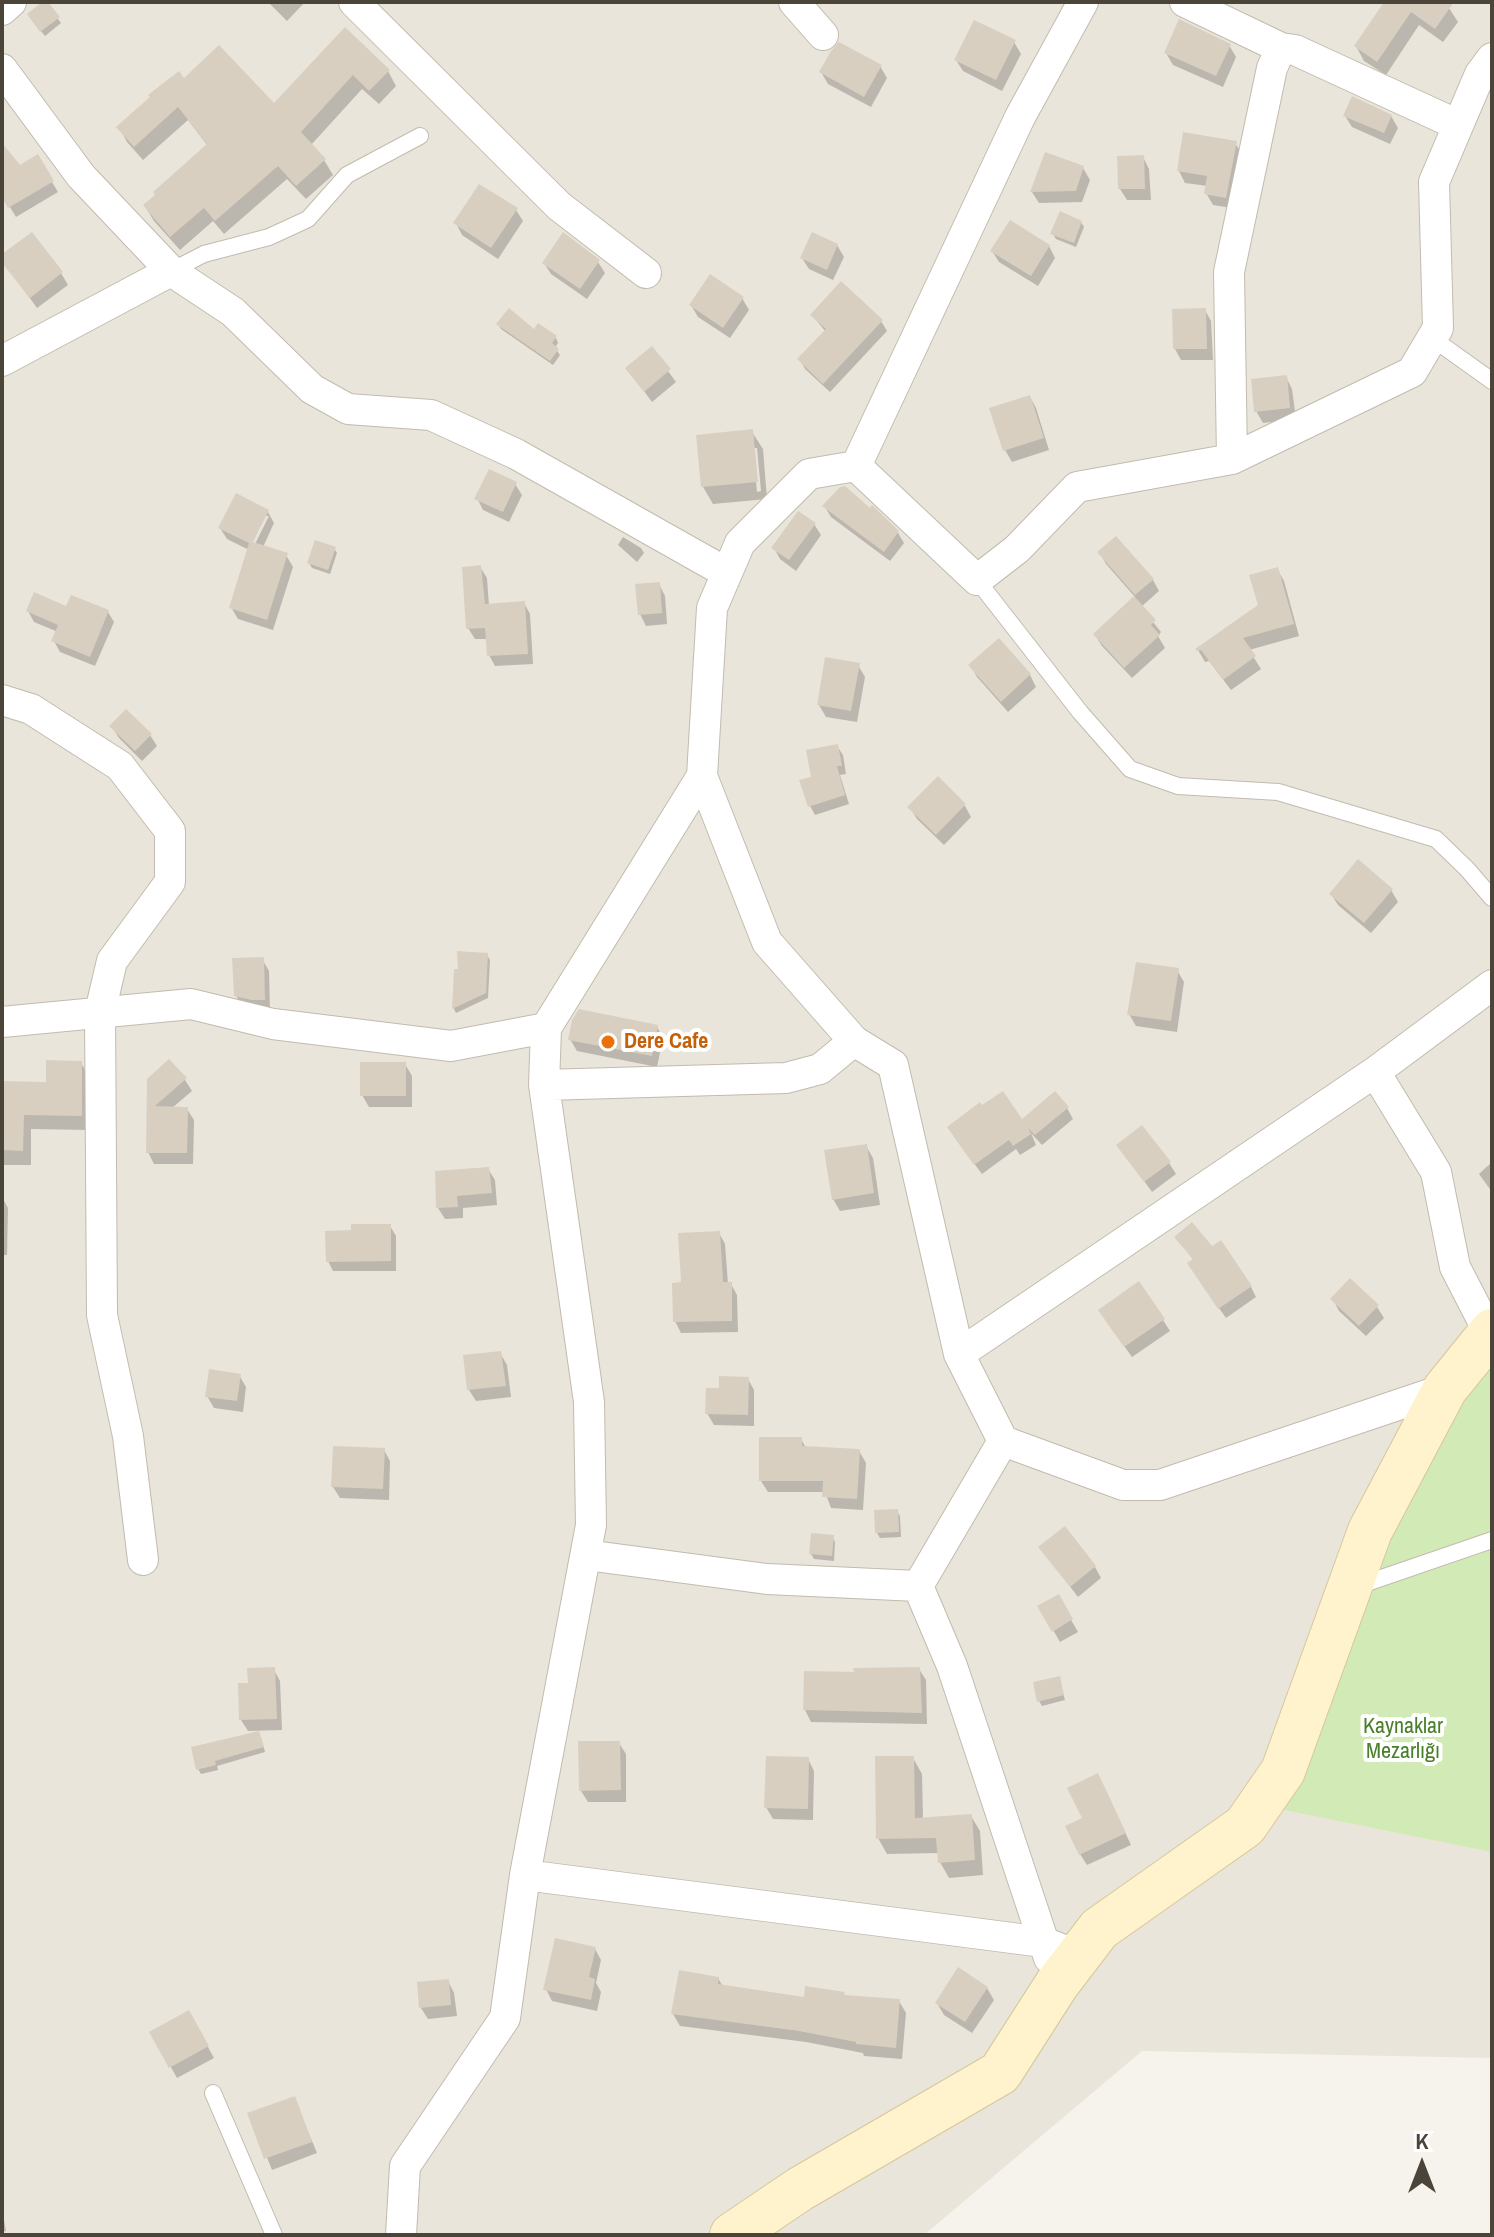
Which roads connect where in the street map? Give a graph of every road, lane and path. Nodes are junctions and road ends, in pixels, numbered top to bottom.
1 (11, 2) edge
2 (354, 2) edge
3 (794, 2) edge
4 (1083, 2) edge
5 (1185, 2) edge
6 (2, 10) edge
7 (823, 35) dead end
8 (1281, 48) junction
9 (1492, 58) edge
10 (2, 69) edge
11 (1458, 125) junction
12 (420, 136) dead end
13 (171, 271) junction
14 (646, 273) dead end
15 (1432, 338) junction
16 (2, 361) edge
17 (1492, 381) edge
18 (1232, 459) junction
19 (856, 466) junction
20 (727, 573) junction
21 (977, 580) junction
22 (2, 700) edge
23 (702, 776) junction
24 (1492, 898) edge
25 (1492, 985) edge
26 (100, 1012) junction
27 (2, 1022) edge
28 (546, 1028) junction
29 (854, 1041) junction
30 (1375, 1072) junction
31 (544, 1085) junction
32 (1490, 1332) edge
33 (959, 1354) junction
34 (1445, 1389) junction
35 (1003, 1441) junction
36 (1492, 1540) edge
37 (586, 1555) junction
38 (143, 1560) dead end
39 (918, 1586) junction
40 (1349, 1590) junction
41 (525, 1875) junction
42 (1060, 1960) junction
43 (213, 2093) dead end
44 (274, 2235) edge
45 (401, 2235) edge
46 (732, 2235) edge

1 - 6 street
2 - 14 street
3 - 7 street
4 - 19 street
5 - 8 street
8 - 11 street
8 - 18 street
9 - 11 street
10 - 13 street
11 - 15 street
12 - 13 lane
13 - 16 street
13 - 20 street
15 - 17 lane
15 - 18 street
18 - 21 street
19 - 20 street
19 - 21 street
20 - 23 street
21 - 24 lane
22 - 26 street
23 - 28 street
23 - 29 street
25 - 30 street
26 - 27 street
26 - 28 street
26 - 38 street
28 - 31 street
29 - 31 street
29 - 33 street
30 - 32 street
30 - 33 street
31 - 37 street
32 - 34 street
33 - 35 street
34 - 35 street
34 - 40 street
35 - 39 street
36 - 40 lane
37 - 39 street
37 - 41 street
39 - 42 street
40 - 42 street
41 - 42 street
41 - 45 street
42 - 46 street
43 - 44 lane

